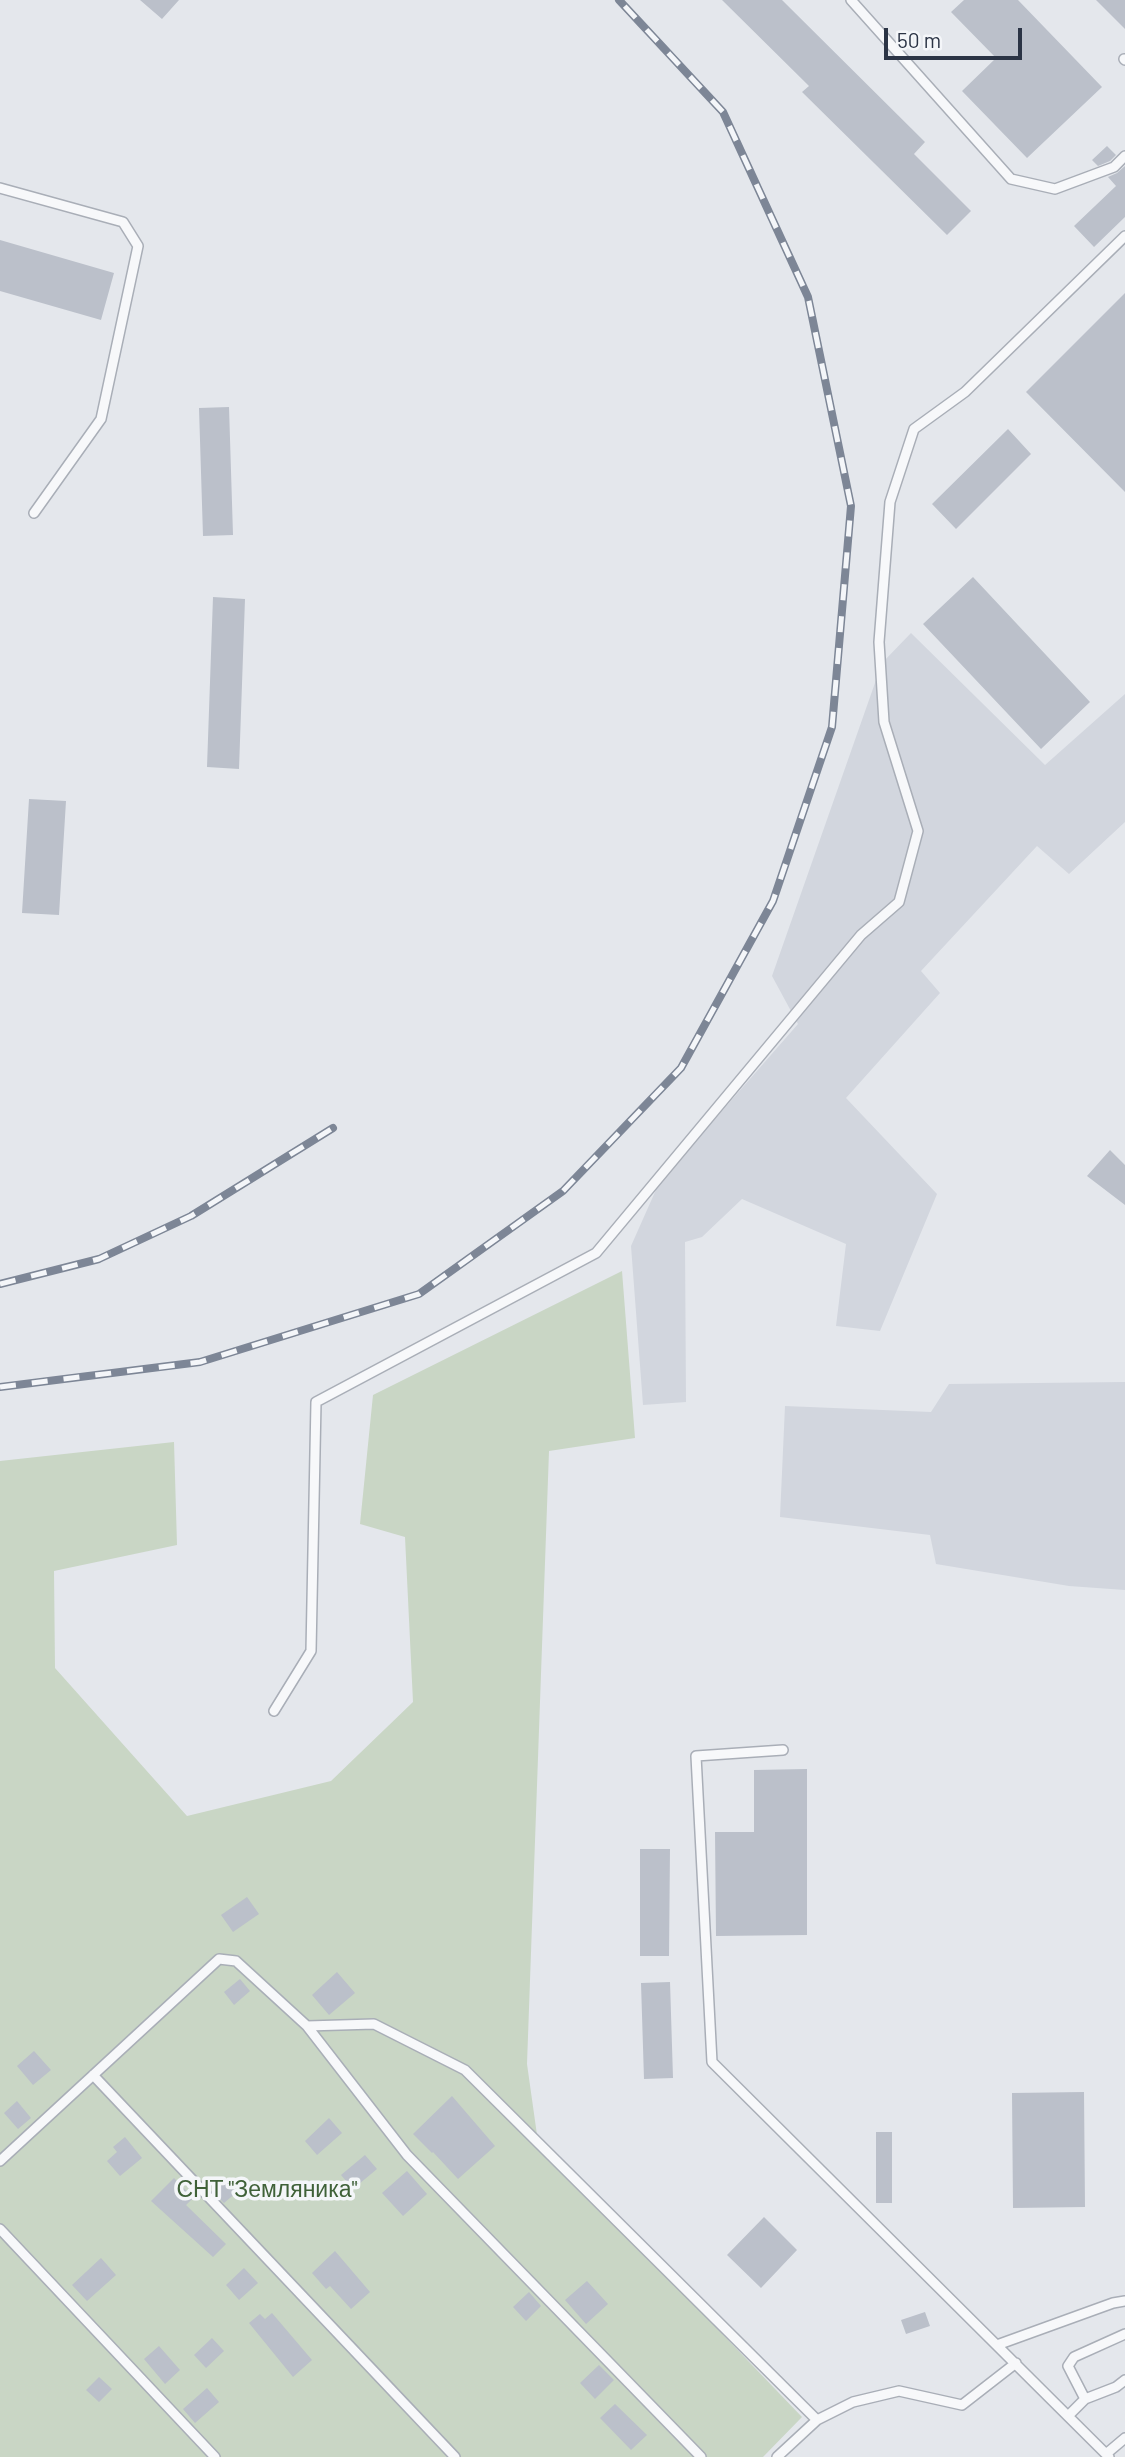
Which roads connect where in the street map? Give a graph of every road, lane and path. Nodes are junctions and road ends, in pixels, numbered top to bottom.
1 (851, 0) edge
2 (1125, 156) edge
3 (0, 188) edge
4 (1125, 236) edge
5 (34, 513) dead end
6 (274, 1711) dead end
7 (783, 1750) dead end
8 (307, 2026) junction
9 (93, 2075) junction
10 (0, 2161) edge
11 (0, 2229) edge
12 (1125, 2301) edge
13 (1125, 2334) edge
14 (997, 2345) junction
15 (1016, 2363) junction
16 (1125, 2380) edge
17 (1085, 2399) junction
18 (1068, 2416) junction
19 (817, 2420) junction
20 (1125, 2438) edge
21 (1108, 2455) edge
22 (215, 2457) edge
23 (455, 2457) edge
24 (701, 2457) edge
25 (777, 2457) edge

1 - 2 lane
3 - 5 lane
4 - 6 lane
7 - 14 lane
8 - 9 lane
8 - 19 lane
8 - 24 lane
9 - 10 lane
9 - 23 lane
11 - 22 lane
12 - 14 lane
13 - 17 lane
14 - 15 lane
15 - 18 lane
15 - 19 lane
16 - 17 lane
17 - 18 lane
18 - 21 lane
19 - 25 lane
20 - 21 lane

